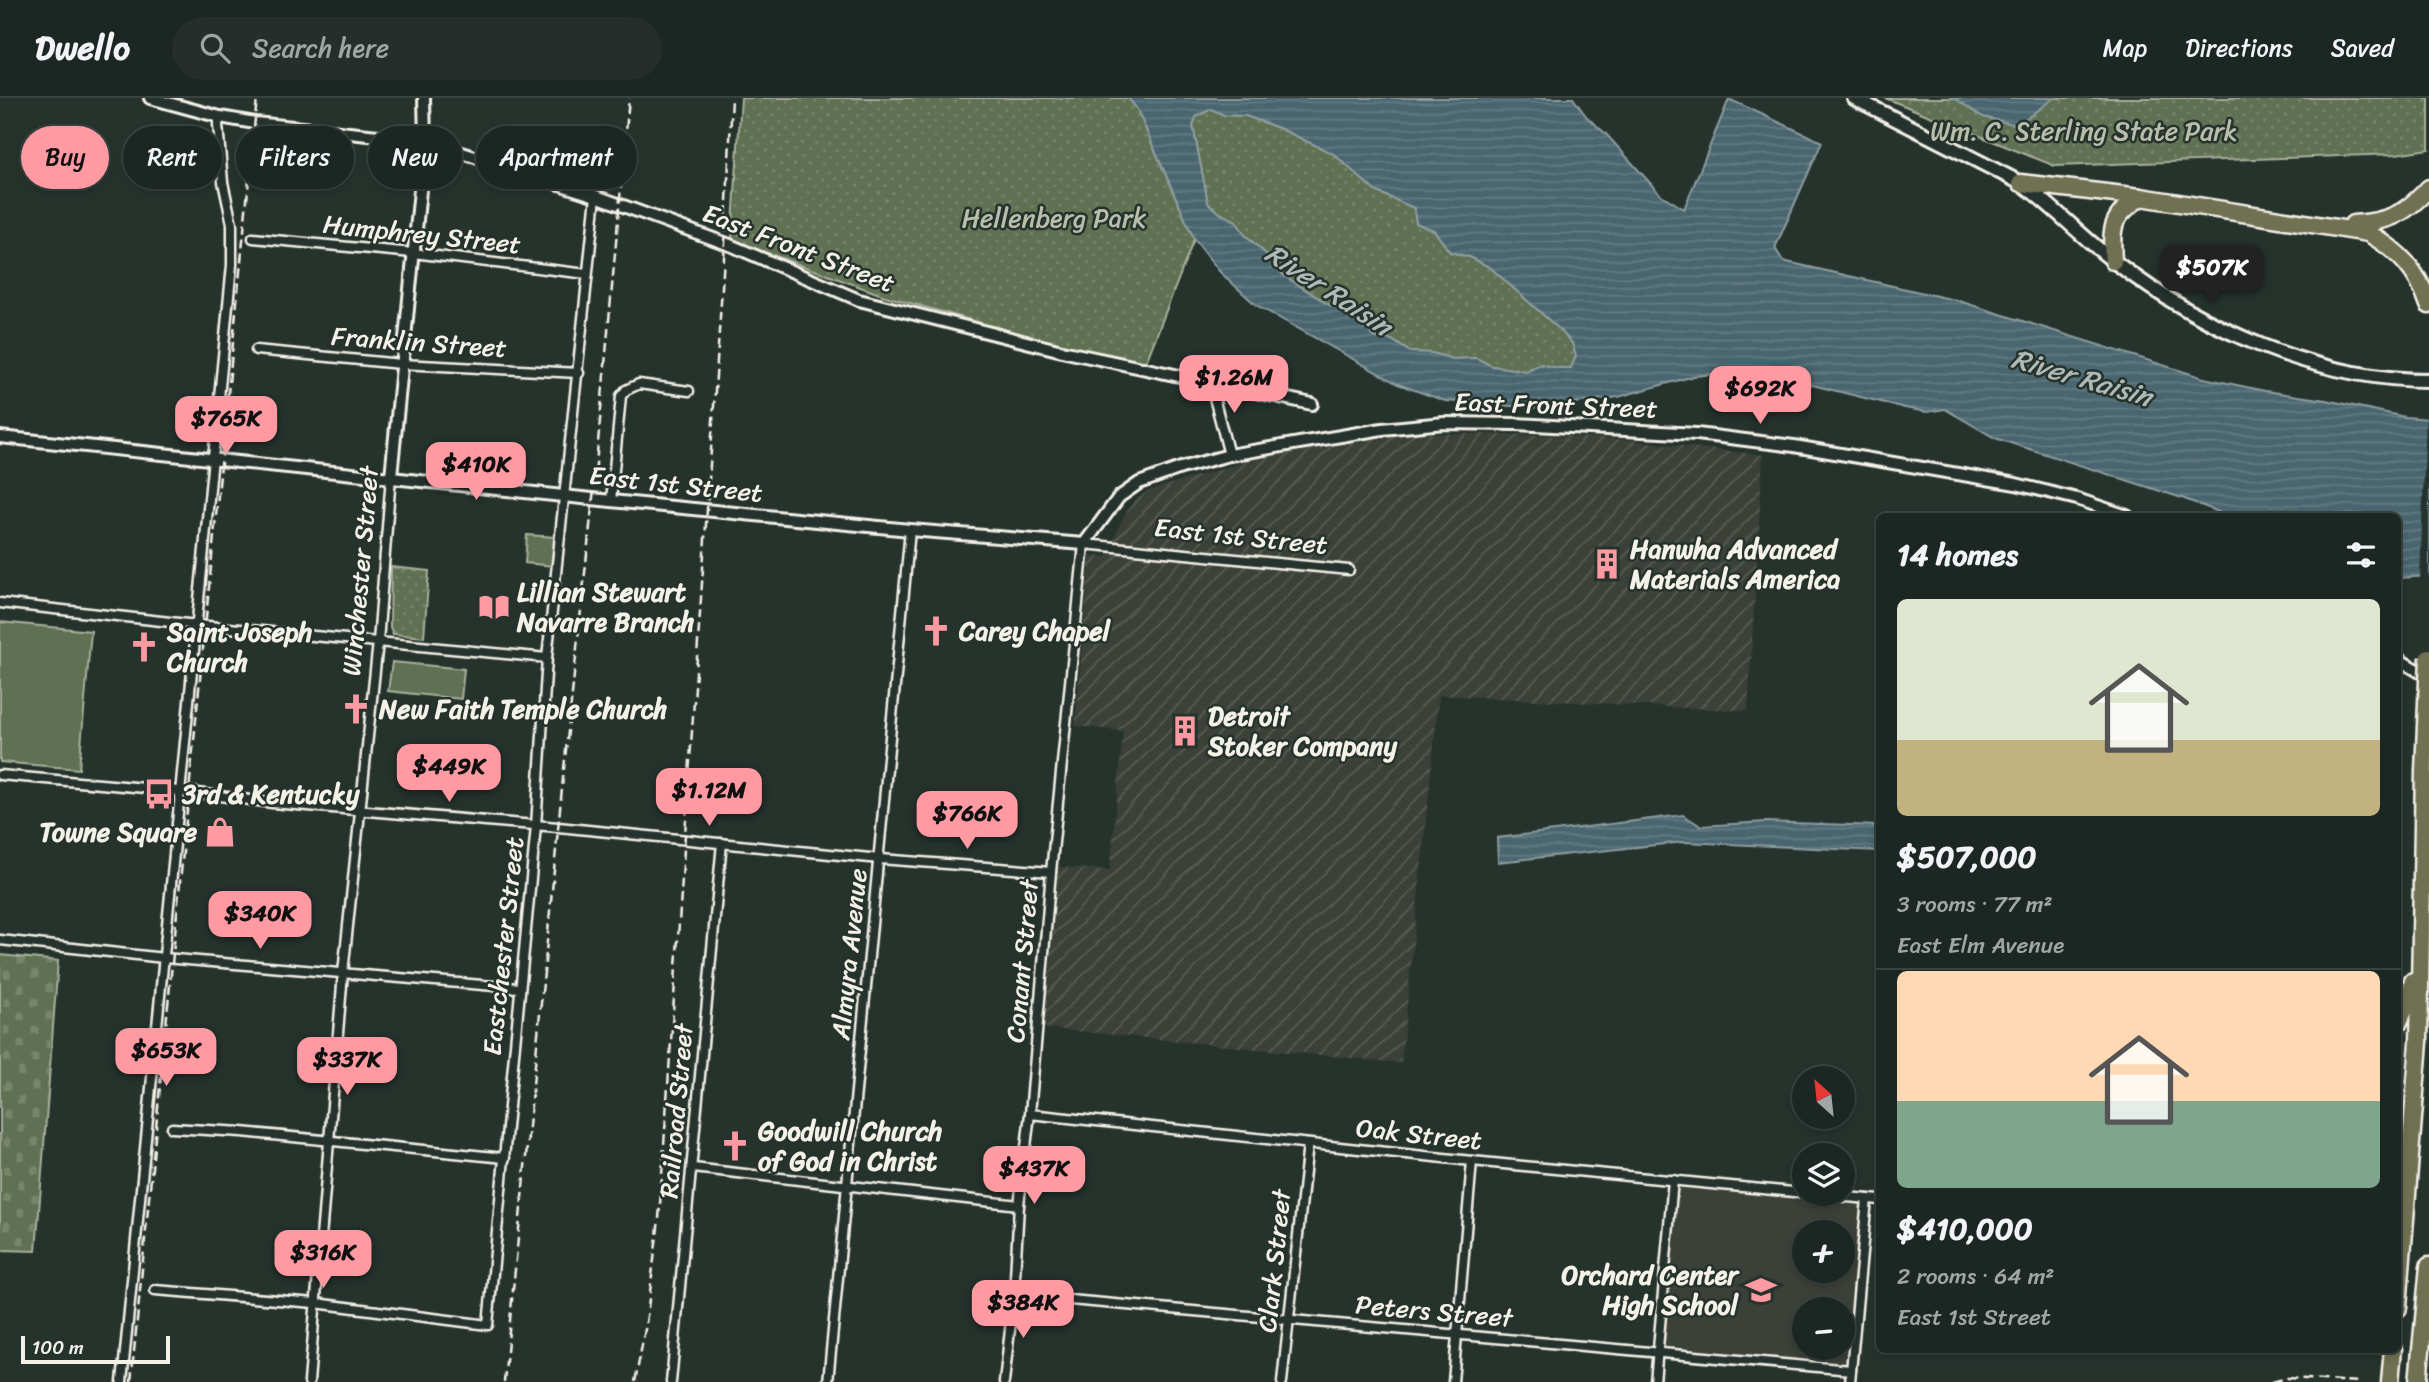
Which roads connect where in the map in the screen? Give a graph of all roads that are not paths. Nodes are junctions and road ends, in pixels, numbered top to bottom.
1 (150, 98) edge
2 (424, 98) edge
3 (1854, 98) edge
4 (220, 117) junction
5 (425, 126) edge
6 (368, 135) edge
7 (462, 153) edge
8 (2021, 183) junction
9 (2429, 188) edge
10 (420, 189) edge
11 (596, 196) junction
12 (2141, 197) junction
13 (2333, 226) junction
14 (253, 238) dead end
15 (413, 253) junction
16 (2113, 261) junction
17 (587, 274) junction
18 (2429, 305) edge
19 (256, 350) dead end
20 (401, 364) junction
21 (579, 373) junction
22 (2429, 380) edge
23 (1210, 382) junction
24 (689, 391) dead end
25 (1312, 404) dead end
26 (0, 438) edge
27 (1229, 455) junction
28 (211, 459) junction
29 (391, 476) junction
30 (565, 496) junction
31 (611, 501) junction
32 (2118, 513) edge
33 (910, 530) junction
34 (1084, 544) junction
35 (1349, 570) dead end
36 (0, 603) edge
37 (197, 625) junction
38 (378, 642) junction
39 (2429, 657) edge
40 (547, 658) junction
41 (2401, 661) edge
42 (2429, 677) edge
43 (0, 775) edge
44 (180, 792) junction
45 (361, 811) junction
46 (536, 826) junction
47 (722, 843) junction
48 (880, 859) junction
49 (1051, 872) junction
50 (2421, 920) junction
51 (0, 940) edge
52 (164, 958) junction
53 (343, 973) junction
54 (518, 988) junction
55 (2401, 1018) edge
56 (1030, 1114) junction
57 (172, 1128) dead end
58 (329, 1141) junction
59 (1308, 1144) junction
60 (505, 1158) junction
61 (1472, 1161) junction
62 (692, 1168) junction
63 (1673, 1180) junction
64 (848, 1185) junction
65 (1792, 1192) edge
66 (2401, 1195) edge
67 (1855, 1198) edge
68 (1867, 1199) junction
69 (1876, 1200) edge
70 (1019, 1205) junction
71 (2405, 1228) junction
72 (2429, 1266) edge
73 (2401, 1274) edge
74 (155, 1290) dead end
75 (1014, 1295) junction
76 (315, 1303) junction
77 (1289, 1318) junction
78 (1458, 1334) junction
79 (1658, 1352) junction
80 (2392, 1355) edge
81 (1851, 1370) junction
82 (2419, 1374) edge
83 (122, 1382) edge
84 (309, 1382) edge
85 (671, 1382) edge
86 (828, 1382) edge
87 (1004, 1382) edge
88 (1282, 1382) edge
89 (1453, 1382) edge
90 (1655, 1382) edge
91 (1850, 1382) edge
92 (2390, 1382) edge

1 - 4 street, East Front Street
2 - 5 street, Winchester Street
3 - 8 main road
4 - 6 street, East Front Street
4 - 28 street
7 - 11 street, East Front Street
8 - 12 highway
8 - 16 main road
9 - 13 highway
10 - 15 street, Winchester Street
11 - 17 street, Eastchester Street
11 - 23 street, East Front Street
12 - 13 highway
12 - 16 highway
13 - 18 highway
14 - 15 street, Humphrey Street
15 - 17 street, Humphrey Street
15 - 20 street, Winchester Street
16 - 22 main road
17 - 21 street, Eastchester Street
19 - 20 street, Franklin Street
20 - 21 street, Franklin Street
20 - 29 street, Winchester Street
21 - 30 street, Eastchester Street
23 - 25 street, East Front Street
23 - 27 street
24 - 31 street
26 - 28 street, East 1st Street
27 - 32 street, East Front Street
27 - 34 street, East Front Street
28 - 29 street, East 1st Street
28 - 37 street
29 - 30 street, East 1st Street
29 - 38 street, Winchester Street
30 - 31 street, East 1st Street
30 - 40 street, Eastchester Street
31 - 33 street, East 1st Street
33 - 34 street, East 1st Street
33 - 48 street, Almyra Avenue
34 - 35 street, East 1st Street
34 - 49 street, Conant Street
36 - 37 street
37 - 38 street
37 - 44 street
38 - 40 street
38 - 45 street, Winchester Street
39 - 50 highway, bridge
40 - 46 street, Eastchester Street
41 - 42 street
43 - 44 street
44 - 45 street
44 - 52 street
45 - 46 street
45 - 53 street, Winchester Street
46 - 47 street
46 - 54 street, Eastchester Street
47 - 48 street
47 - 62 street, Railroad Street
48 - 49 street
48 - 64 street, Almyra Avenue
49 - 56 street, Conant Street
50 - 55 highway
50 - 71 highway
51 - 52 street
52 - 53 street
52 - 83 street
53 - 54 street
53 - 58 street, Winchester Street
54 - 60 street, Eastchester Street
56 - 59 street, Oak Street
56 - 70 street, Conant Street
57 - 58 street
58 - 60 street
58 - 76 street, Winchester Street
59 - 61 street, Oak Street
59 - 77 street, Clark Street
60 - 76 street, Eastchester Street
61 - 63 street, Oak Street
61 - 78 street
62 - 64 street
62 - 85 street, Railroad Street
63 - 65 street, Oak Street
63 - 79 street
64 - 70 street
64 - 86 street, Almyra Avenue
66 - 71 highway
67 - 68 street
68 - 69 street
68 - 81 street
70 - 75 street, Conant Street
71 - 73 highway
72 - 82 highway
74 - 76 street
75 - 77 street, Peters Street
75 - 87 street, Conant Street
76 - 84 street, Winchester Street
77 - 78 street, Peters Street
77 - 88 street, Clark Street
78 - 79 street, Peters Street
78 - 89 street
79 - 81 street, Peters Street
79 - 90 street
80 - 92 highway
81 - 91 street

